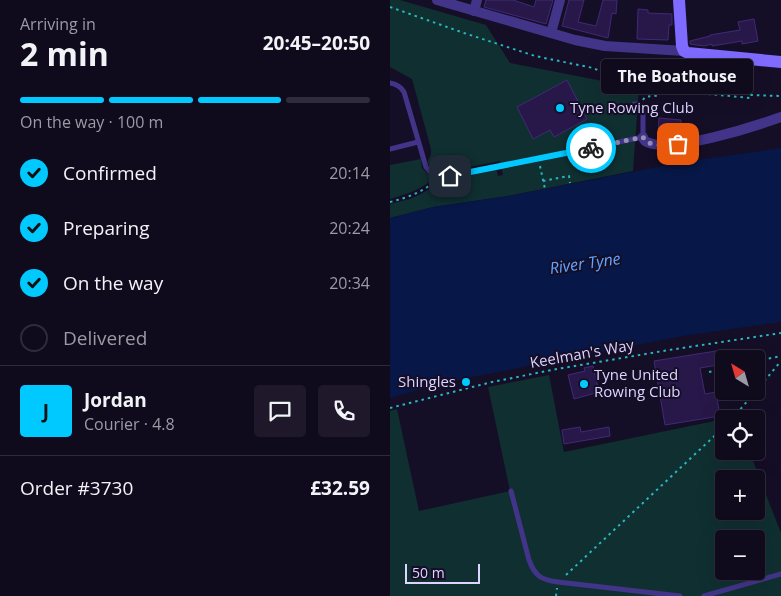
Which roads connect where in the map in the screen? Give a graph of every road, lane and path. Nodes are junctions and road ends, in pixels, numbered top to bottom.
1 (437, 0) edge
2 (477, 0) edge
3 (560, 0) edge
4 (679, 0) edge
5 (390, 7) edge
6 (474, 11) junction
7 (551, 33) junction
8 (668, 50) junction
9 (684, 51) junction
10 (781, 62) edge
11 (390, 83) edge
12 (664, 90) junction
13 (781, 96) edge
14 (634, 104) dead end
15 (643, 114) junction
16 (781, 117) edge
17 (643, 137) junction
18 (418, 142) junction
19 (390, 149) edge
20 (539, 158) junction
21 (438, 178) junction
22 (543, 181) junction
23 (570, 184) dead end
24 (545, 189) dead end
25 (390, 202) edge
26 (781, 333) edge
27 (781, 356) edge
28 (765, 359) edge
29 (781, 361) edge
30 (715, 371) edge
31 (709, 372) dead end
32 (765, 380) edge
33 (748, 400) edge
34 (390, 408) edge
35 (740, 410) edge
36 (715, 434) edge
37 (511, 491) dead end
38 (781, 574) edge
39 (558, 582) junction
40 (680, 596) edge
41 (704, 596) edge

1 - 6 street
2 - 6 street
3 - 7 street
4 - 9 street
5 - 12 path
6 - 7 street
7 - 8 street
8 - 9 street
8 - 12 path
9 - 10 street
11 - 18 lane
12 - 13 path
12 - 15 path
14 - 15 lane
15 - 17 lane
16 - 17 street
17 - 20 lane
18 - 19 lane
18 - 21 lane
20 - 21 lane
20 - 22 path
21 - 25 path
22 - 23 path
22 - 24 path
26 - 34 path, Keelman's Way
27 - 28 path
29 - 32 path
30 - 31 path
33 - 35 path
36 - 39 path
37 - 39 lane
38 - 41 lane
39 - 40 lane

